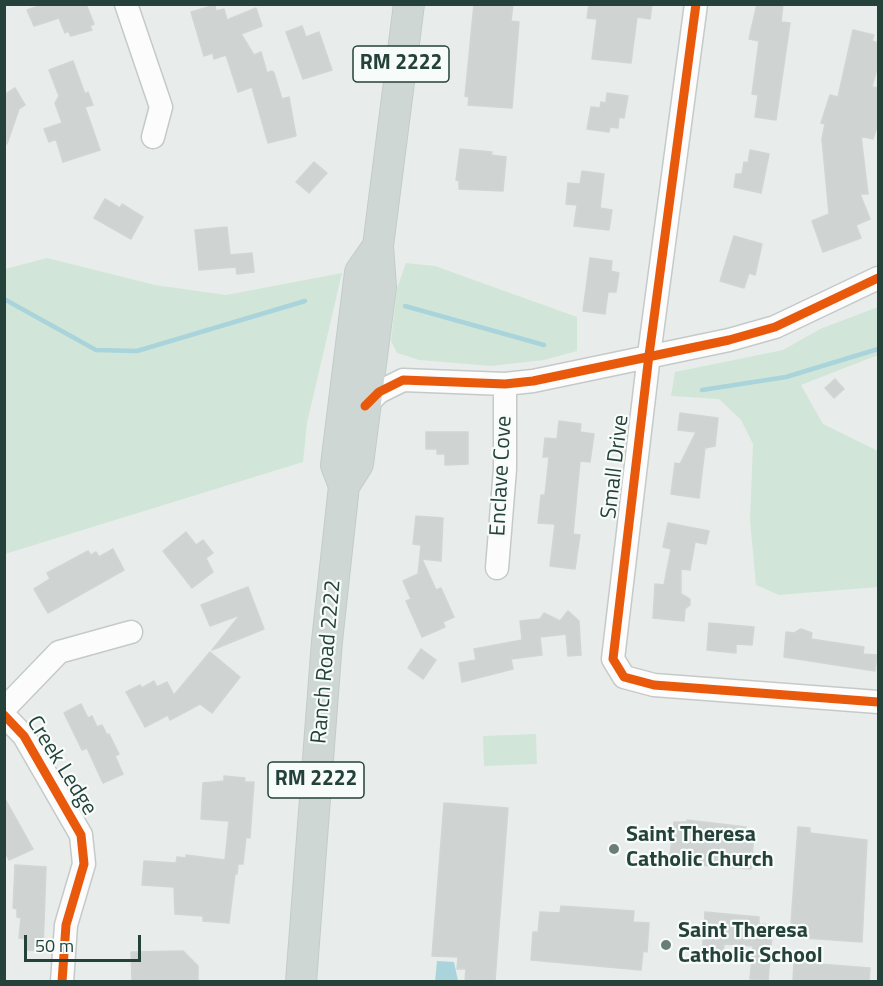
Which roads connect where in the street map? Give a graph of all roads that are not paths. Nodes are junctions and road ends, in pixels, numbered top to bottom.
1 (126, 4) edge
2 (409, 4) edge
3 (696, 4) edge
4 (153, 137) dead end
5 (378, 246) junction
6 (879, 278) edge
7 (372, 351) junction
8 (649, 355) junction
9 (403, 380) junction
10 (505, 384) junction
11 (365, 406) junction
12 (344, 486) junction
13 (497, 568) dead end
14 (131, 632) dead end
15 (879, 702) edge
16 (4, 709) edge
17 (4, 715) edge
18 (62, 981) edge
19 (301, 981) edge

1 - 4 street
2 - 5 main road, Ranch Road 2222 / RM 2222
3 - 8 street, Small Drive
5 - 7 main road, Ranch Road 2222 / RM 2222
5 - 12 main road, Ranch Road 2222 / RM 2222
6 - 8 street
7 - 9 street
7 - 11 main road, Ranch Road 2222 / RM 2222
8 - 10 street
8 - 15 street, Small Drive
9 - 10 street
9 - 11 street
10 - 13 street, Enclave Cove
11 - 12 main road, Ranch Road 2222 / RM 2222
12 - 19 main road, Ranch Road 2222 / RM 2222
14 - 16 street
17 - 18 street, Creek Ledge

